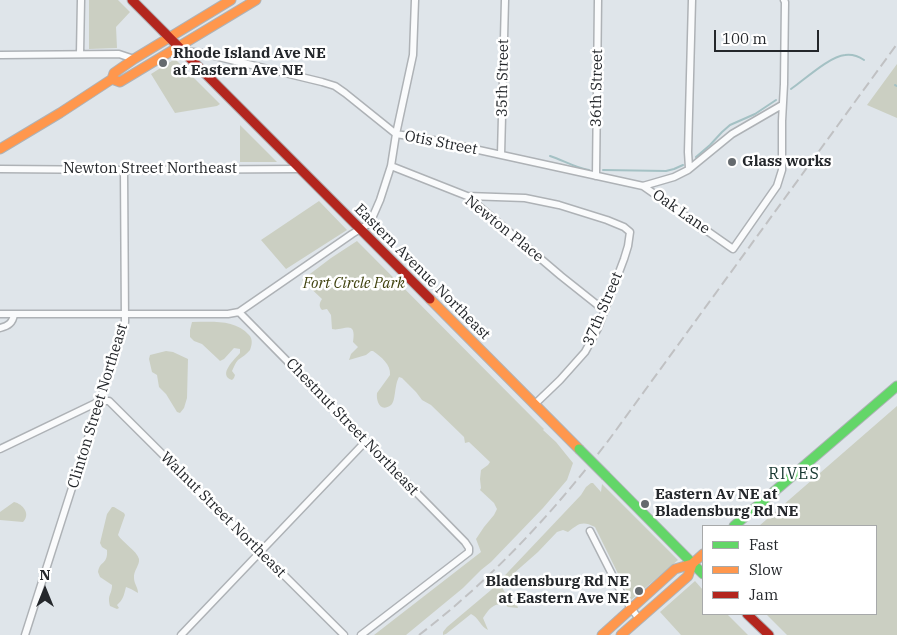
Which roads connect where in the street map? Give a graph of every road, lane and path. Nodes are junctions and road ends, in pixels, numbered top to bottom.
1 (81, 0) edge
2 (132, 0) edge
3 (231, 0) edge
4 (256, 0) edge
5 (415, 0) edge
6 (505, 0) edge
7 (598, 0) edge
8 (692, 0) edge
9 (784, 0) edge
10 (169, 38) junction
11 (181, 49) junction
12 (80, 54) junction
13 (0, 55) edge
14 (134, 59) junction
15 (112, 79) junction
16 (782, 105) junction
17 (396, 134) junction
18 (0, 149) edge
19 (501, 155) junction
20 (391, 166) junction
21 (689, 168) junction
22 (0, 169) edge
23 (300, 169) junction
24 (124, 170) junction
25 (596, 176) junction
26 (643, 186) junction
27 (467, 196) junction
28 (360, 229) junction
29 (605, 311) junction
30 (239, 312) junction
31 (0, 314) edge
32 (14, 314) junction
33 (125, 314) junction
34 (0, 328) edge
35 (897, 386) edge
36 (100, 401) junction
37 (534, 404) junction
38 (366, 441) junction
39 (0, 449) edge
40 (735, 525) edge
41 (590, 531) dead end
42 (260, 552) junction
43 (702, 555) edge
44 (692, 564) junction
45 (702, 573) edge
46 (632, 609) junction
47 (748, 615) edge
48 (639, 619) junction
49 (607, 633) edge
50 (25, 635) edge
51 (181, 635) edge
52 (344, 635) edge
53 (361, 635) edge
54 (622, 635) edge
55 (769, 635) edge

1 - 12 street
2 - 10 main road, Eastern Avenue Northeast
3 - 10 main road
4 - 11 main road
5 - 17 street
6 - 19 street, 35th Street
7 - 25 street, 36th Street
8 - 21 street
9 - 16 street
10 - 11 main road, Eastern Avenue Northeast
10 - 14 main road
11 - 15 main road
11 - 17 street, Otis Street
11 - 23 main road, Eastern Avenue Northeast
12 - 13 street
12 - 14 street
14 - 15 main road
15 - 18 main road
16 - 21 street
16 - 26 street, Oak Lane
17 - 19 street, Otis Street
17 - 20 street
19 - 25 street, Otis Street
20 - 27 street, Newton Place
20 - 28 street
21 - 26 street
22 - 24 street, Newton Street Northeast
23 - 24 street, Newton Street Northeast
23 - 28 main road, Eastern Avenue Northeast
24 - 33 street, Clinton Street Northeast
25 - 26 street, Oak Lane
27 - 29 street, Newton Place
27 - 29 street, 37th Street
28 - 30 street
28 - 37 main road, Eastern Avenue Northeast
29 - 37 street, 37th Street
30 - 33 street
30 - 38 street, Chestnut Street Northeast
31 - 32 street
32 - 33 street
32 - 34 street
33 - 36 street, Clinton Street Northeast
35 - 40 main road
36 - 39 street
36 - 42 street, Walnut Street Northeast
36 - 50 street, Clinton Street Northeast
37 - 44 main road, Eastern Avenue Northeast, bridge
38 - 42 street
38 - 53 street, Chestnut Street Northeast
41 - 46 street
42 - 51 street
42 - 52 street, Walnut Street Northeast
43 - 44 main road
44 - 45 main road, Eastern Avenue Northeast
44 - 46 main road
44 - 48 main road
46 - 48 street
46 - 49 main road
47 - 55 main road
48 - 54 main road

